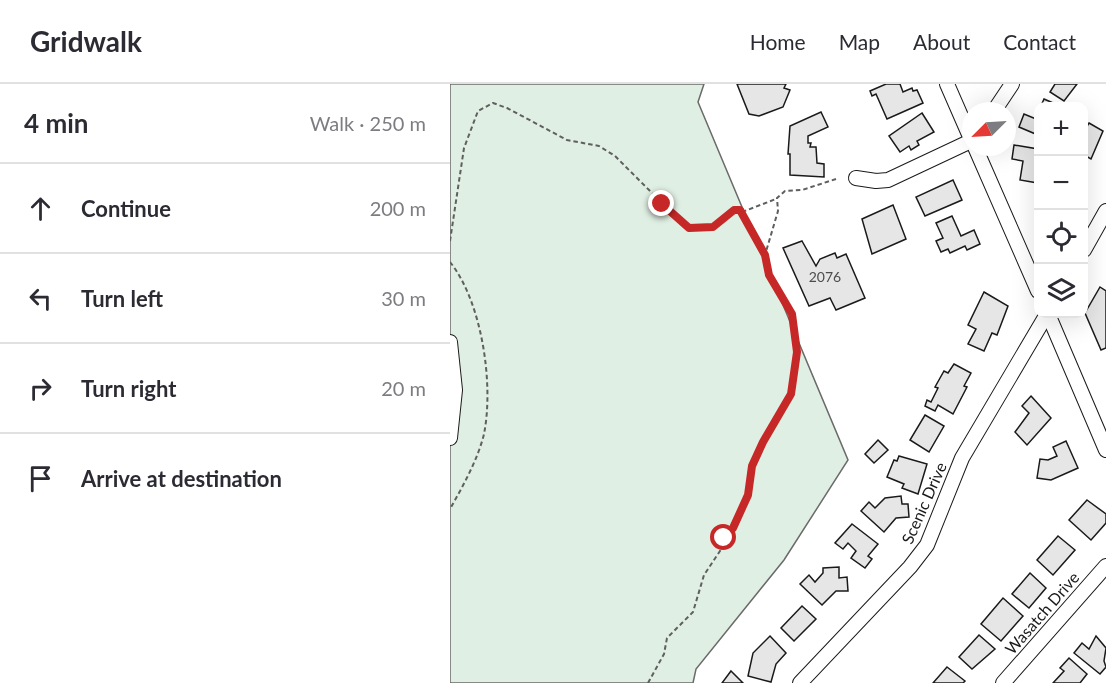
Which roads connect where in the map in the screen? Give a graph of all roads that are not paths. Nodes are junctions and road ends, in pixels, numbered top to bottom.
1 (947, 84) edge
2 (1012, 84) edge
3 (1000, 102) edge
4 (962, 119) edge
5 (962, 144) edge
6 (979, 156) edge
7 (856, 178) dead end
8 (1106, 211) edge
9 (1088, 242) edge
10 (1034, 282) edge
11 (1045, 318) edge
12 (1049, 318) edge
13 (450, 342) edge
14 (450, 438) edge
15 (1106, 450) edge
16 (1106, 566) edge
17 (800, 683) edge
18 (1003, 683) edge

1 - 4 street
2 - 3 street
5 - 7 street
6 - 10 street
8 - 9 street
11 - 17 street, Scenic Drive
12 - 15 street
13 - 14 street
16 - 18 street, Wasatch Drive

